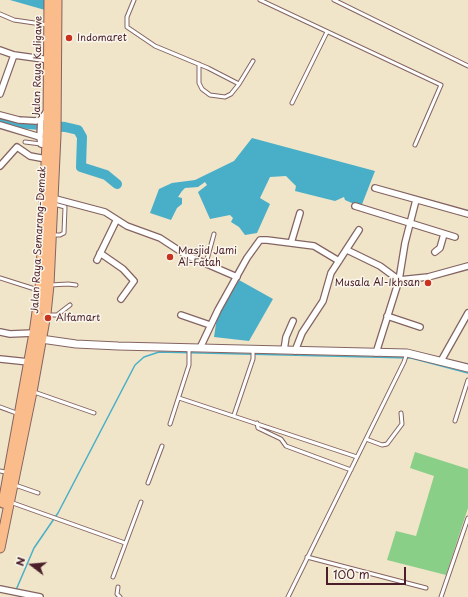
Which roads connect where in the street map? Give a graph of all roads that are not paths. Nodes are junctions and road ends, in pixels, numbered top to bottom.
1 (50, 0) edge
2 (57, 0) edge
3 (134, 0) edge
4 (260, 0) edge
5 (334, 0) edge
6 (0, 14) edge
7 (50, 25) junction
8 (327, 32) junction
9 (0, 50) edge
10 (14, 55) junction
11 (50, 60) junction
12 (253, 61) dead end
13 (199, 64) junction
14 (468, 66) edge
15 (239, 84) junction
16 (0, 94) edge
17 (292, 103) dead end
18 (52, 113) junction
19 (0, 115) edge
20 (43, 121) junction
21 (0, 125) edge
22 (46, 134) junction
23 (25, 142) dead end
24 (44, 144) junction
25 (414, 145) dead end
26 (46, 159) junction
27 (0, 166) edge
28 (375, 188) dead end
29 (416, 200) junction
30 (55, 203) junction
31 (355, 206) dead end
32 (300, 213) dead end
33 (468, 214) edge
34 (116, 221) junction
35 (409, 224) junction
36 (359, 230) dead end
37 (214, 234) dead end
38 (444, 234) junction
39 (55, 235) junction
40 (455, 236) dead end
41 (291, 243) junction
42 (347, 250) junction
43 (435, 252) dead end
44 (100, 253) junction
45 (97, 260) dead end
46 (339, 261) junction
47 (206, 263) junction
48 (468, 266) edge
49 (236, 277) junction
50 (0, 278) edge
51 (399, 280) junction
52 (49, 284) junction
53 (76, 285) dead end
54 (40, 291) junction
55 (121, 299) dead end
56 (70, 305) dead end
57 (468, 313) edge
58 (49, 315) junction
59 (181, 315) dead end
60 (387, 316) junction
61 (293, 321) dead end
62 (210, 325) junction
63 (420, 327) dead end
64 (0, 332) edge
65 (38, 336) junction
66 (200, 348) junction
67 (189, 349) junction
68 (253, 350) junction
69 (284, 350) junction
70 (295, 351) junction
71 (376, 353) junction
72 (407, 354) junction
73 (0, 359) edge
74 (441, 361) junction
75 (29, 362) junction
76 (468, 368) edge
77 (468, 380) edge
78 (32, 392) junction
79 (179, 398) junction
80 (0, 407) edge
81 (94, 413) dead end
82 (401, 413) dead end
83 (16, 414) junction
84 (234, 415) junction
85 (455, 421) dead end
86 (257, 423) junction
87 (170, 424) dead end
88 (366, 439) junction
89 (162, 446) dead end
90 (13, 449) junction
91 (357, 457) junction
92 (351, 470) junction
93 (3, 472) edge
94 (148, 483) dead end
95 (13, 484) junction
96 (38, 493) dead end
97 (0, 495) edge
98 (9, 502) junction
99 (141, 502) dead end
100 (0, 518) edge
101 (468, 518) edge
102 (125, 543) junction
103 (0, 548) edge
104 (307, 557) junction
105 (113, 576) dead end
106 (118, 587) dead end
107 (426, 588) dead end
108 (0, 589) edge
109 (28, 596) edge
110 (40, 597) edge
111 (120, 597) edge
112 (288, 597) edge
113 (441, 597) edge

1 - 7 highway, Jalan Raya Kaligawe
2 - 18 highway, Jalan Raya Semarang-Demak
3 - 13 lane
4 - 8 lane
5 - 14 lane
6 - 7 lane
7 - 11 highway, Jalan Raya Kaligawe
8 - 17 lane
8 - 25 lane
9 - 10 street
10 - 11 street
10 - 16 street
11 - 18 highway, Jalan Raya Kaligawe
12 - 15 lane
13 - 15 lane
13 - 15 lane
18 - 20 highway, Jalan Raya Kaligawe
18 - 22 highway, Jalan Raya Semarang-Demak
19 - 20 street
20 - 22 highway, Jalan Raya Kaligawe
21 - 22 street
22 - 24 highway
22 - 30 highway, Jalan Raya Semarang-Demak
23 - 24 lane
24 - 26 highway
26 - 27 street
26 - 54 highway
28 - 29 street
29 - 33 street
29 - 35 street
30 - 34 street
30 - 39 highway, Jalan Raya Semarang-Demak
30 - 39 lane
31 - 35 street
32 - 41 street
34 - 44 street
34 - 47 street
35 - 38 street
35 - 51 street
36 - 42 street
37 - 47 lane
38 - 40 street
38 - 43 street
39 - 52 highway, Jalan Raya Semarang-Demak
41 - 46 street
41 - 49 street
42 - 46 street
42 - 51 street
44 - 45 street
44 - 55 street
46 - 70 street
47 - 49 street
48 - 51 street
49 - 62 street
50 - 54 lane
51 - 60 street
52 - 53 lane
52 - 58 highway, Jalan Raya Semarang-Demak
54 - 65 highway
56 - 58 lane
57 - 74 street
58 - 65 highway, Jalan Raya Semarang-Demak
59 - 62 street
60 - 63 street
60 - 71 street
61 - 69 street
62 - 66 street
64 - 65 street
65 - 67 street
65 - 75 highway
65 - 78 highway, Jalan Raya Semarang-Demak
66 - 67 street
66 - 68 street
67 - 79 lane
68 - 69 street
68 - 84 lane
69 - 70 street
70 - 71 street
71 - 72 street
72 - 74 street
72 - 88 lane
73 - 75 street
74 - 76 street
75 - 83 highway
77 - 85 lane
78 - 81 lane
78 - 95 highway, Jalan Raya Semarang-Demak
79 - 84 lane
79 - 87 lane
80 - 83 lane
82 - 88 lane
83 - 90 highway
84 - 86 lane
86 - 91 lane
86 - 92 lane
88 - 91 lane
89 - 94 lane
90 - 93 highway
90 - 100 highway
91 - 92 lane
92 - 104 lane
93 - 97 highway
95 - 96 lane
95 - 98 highway, Jalan Raya Semarang-Demak
98 - 102 lane
98 - 103 highway, Jalan Raya Semarang-Demak
99 - 102 lane
101 - 113 lane
102 - 105 lane
104 - 107 lane
104 - 112 lane
106 - 111 lane
108 - 109 street
109 - 110 street

